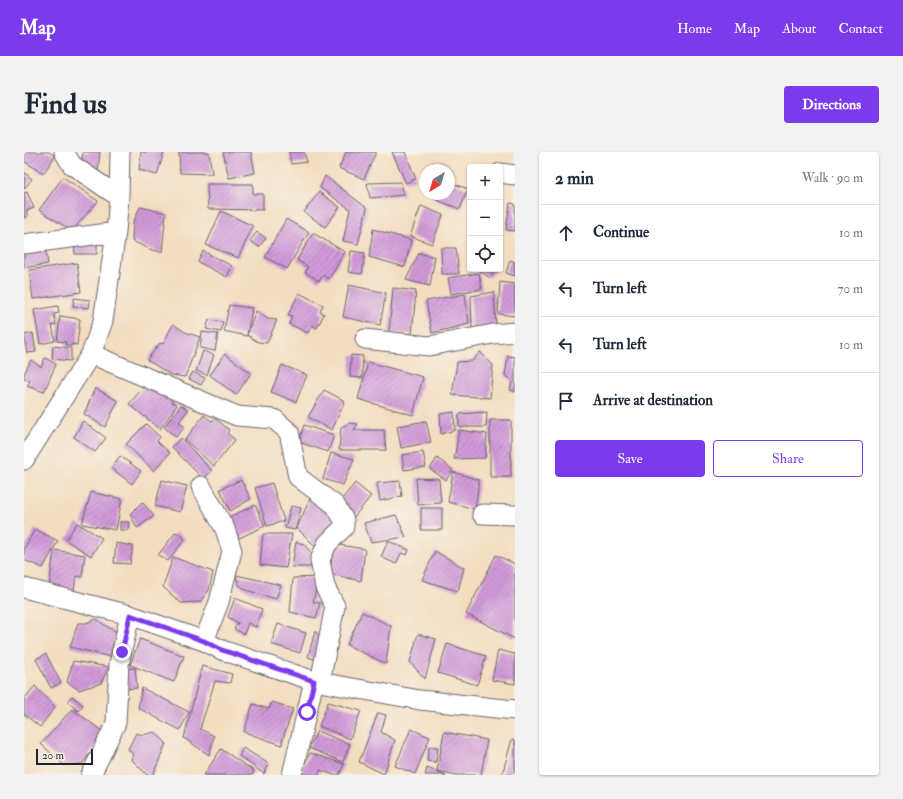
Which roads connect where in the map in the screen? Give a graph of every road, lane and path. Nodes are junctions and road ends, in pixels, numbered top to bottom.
1 (64, 152) edge
2 (120, 152) edge
3 (503, 173) edge
4 (515, 175) edge
5 (119, 197) junction
6 (116, 232) junction
7 (24, 244) edge
8 (515, 332) edge
9 (365, 340) dead end
10 (91, 354) junction
11 (24, 460) edge
12 (201, 486) dead end
13 (482, 514) dead end
14 (515, 515) edge
15 (24, 588) edge
16 (130, 615) junction
17 (204, 641) junction
18 (317, 682) junction
19 (515, 710) edge
20 (91, 775) edge
21 (292, 775) edge

1 - 5 street
2 - 5 street
3 - 4 street
5 - 6 street
6 - 7 street
6 - 10 street
8 - 9 street
10 - 11 street
10 - 18 street
12 - 17 street
13 - 14 street
15 - 16 street
16 - 17 street
16 - 20 street
17 - 18 street
18 - 19 street
18 - 21 street

